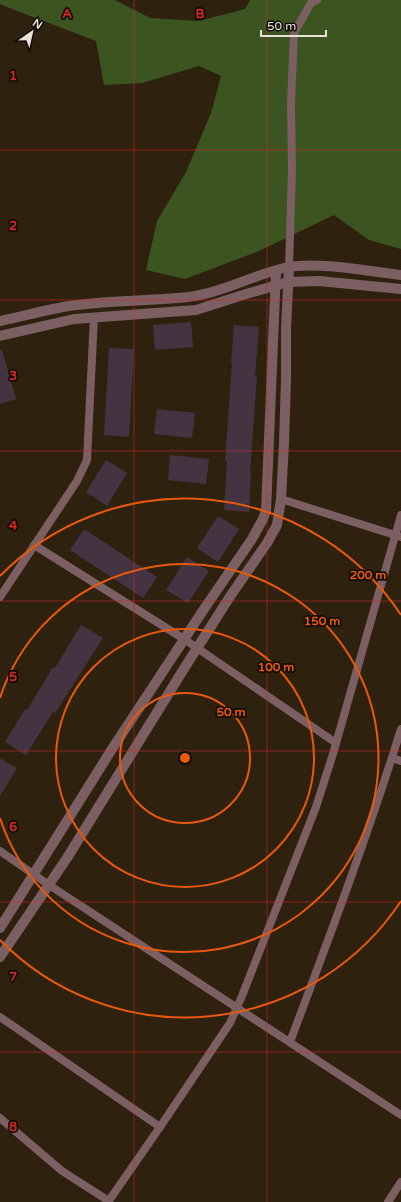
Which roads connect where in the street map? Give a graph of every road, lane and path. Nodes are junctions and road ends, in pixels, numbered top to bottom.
1 (313, 1) edge
2 (290, 267) junction
3 (276, 270) junction
4 (401, 275) edge
5 (288, 282) junction
6 (275, 286) junction
7 (401, 289) edge
8 (94, 317) junction
9 (0, 321) edge
10 (0, 336) edge
11 (281, 498) junction
12 (401, 515) edge
13 (398, 536) edge
14 (34, 545) junction
15 (0, 596) edge
16 (184, 640) junction
17 (197, 649) junction
18 (401, 729) edge
19 (336, 743) junction
20 (392, 758) junction
21 (401, 761) edge
22 (0, 851) edge
23 (34, 874) junction
24 (49, 885) junction
25 (0, 928) edge
26 (0, 957) edge
27 (237, 1008) junction
28 (0, 1017) edge
29 (290, 1042) junction
30 (401, 1115) edge
31 (0, 1118) edge
32 (160, 1127) junction
33 (401, 1182) edge
34 (108, 1201) edge
35 (388, 1202) edge

1 - 2 street
2 - 3 street
2 - 4 street
2 - 5 street
3 - 6 street
3 - 9 street
5 - 6 street
5 - 7 street
5 - 11 street
6 - 8 street
6 - 16 street
8 - 10 street
8 - 14 street
11 - 13 street
11 - 17 street
12 - 13 street
13 - 19 street
14 - 15 street
14 - 16 street
16 - 17 street
16 - 23 street
17 - 19 street
17 - 24 street
18 - 20 street
19 - 27 street
20 - 21 street
20 - 29 street
22 - 23 street
23 - 24 street
23 - 25 street
24 - 26 street
24 - 27 street
27 - 29 street
27 - 32 street
28 - 32 street
29 - 30 street
31 - 34 street
32 - 34 street
33 - 35 street

